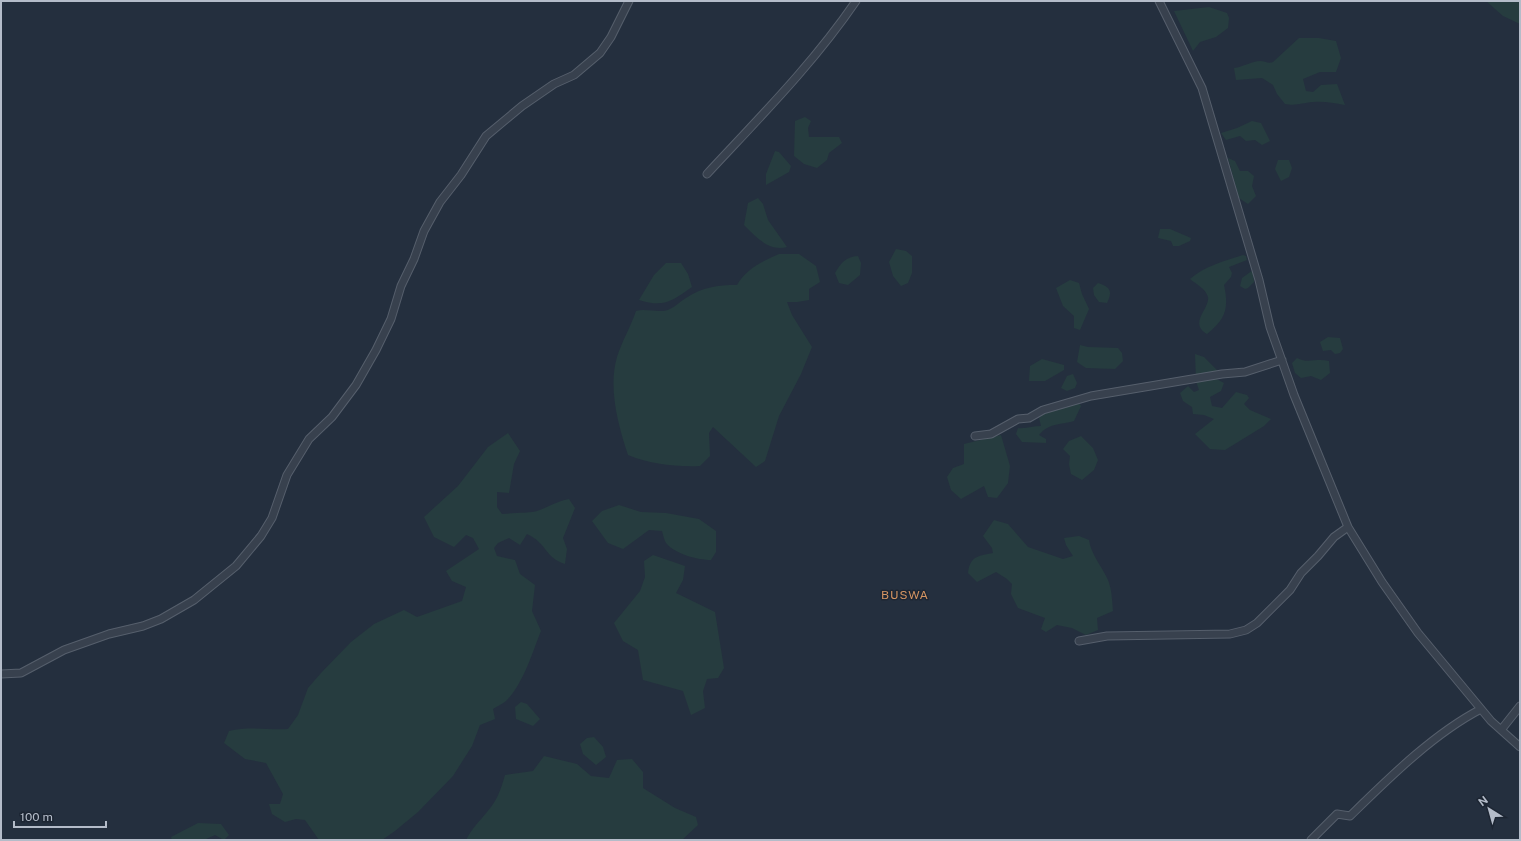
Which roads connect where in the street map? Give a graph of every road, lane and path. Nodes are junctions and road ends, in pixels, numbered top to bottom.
1 (630, 1) edge
2 (856, 1) edge
3 (1160, 1) edge
4 (708, 174) dead end
5 (1282, 360) junction
6 (975, 436) dead end
7 (1348, 527) junction
8 (1079, 641) dead end
9 (1, 674) edge
10 (1520, 706) edge
11 (1481, 709) junction
12 (1501, 730) junction
13 (1520, 747) edge
14 (1310, 840) edge

1 - 9 street
2 - 4 street
3 - 5 street
5 - 6 street
5 - 7 street
7 - 8 street
7 - 11 street
10 - 12 street
11 - 12 street
11 - 14 street
12 - 13 street

